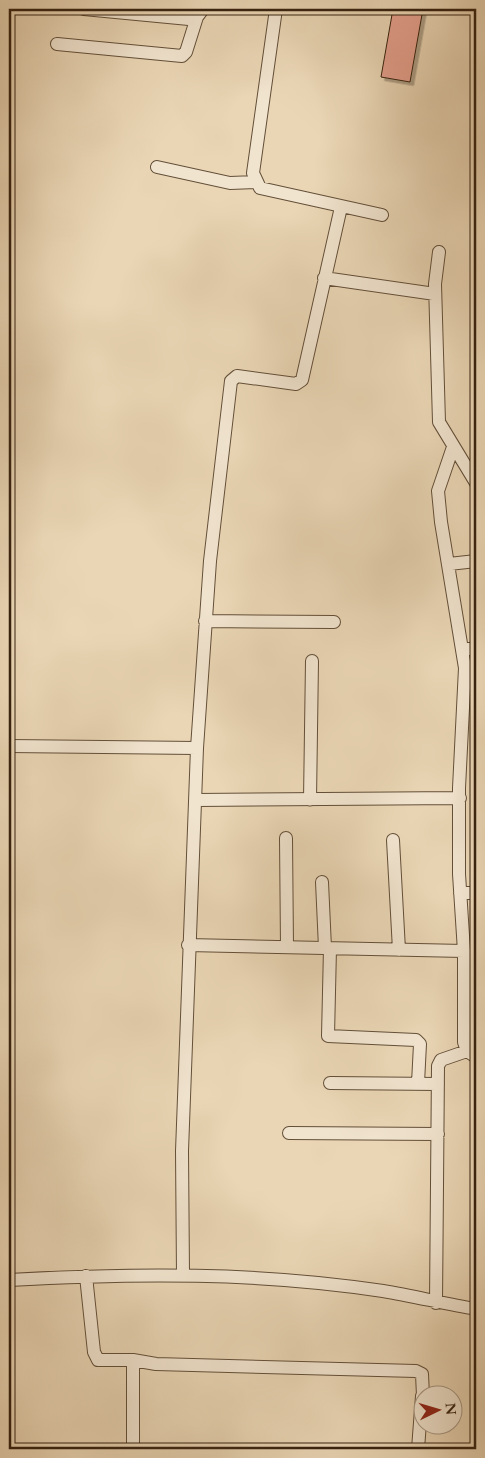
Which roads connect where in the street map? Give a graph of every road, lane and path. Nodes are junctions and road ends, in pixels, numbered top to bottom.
1 (84, 9) edge
2 (276, 9) edge
3 (200, 13) edge
4 (57, 44) dead end
5 (157, 167) dead end
6 (256, 182) junction
7 (341, 207) junction
8 (382, 215) dead end
9 (439, 252) dead end
10 (324, 278) junction
11 (435, 294) junction
12 (453, 447) junction
13 (476, 483) edge
14 (476, 561) edge
15 (449, 564) junction
16 (206, 621) junction
17 (334, 622) dead end
18 (470, 649) edge
19 (312, 661) dead end
20 (9, 746) edge
21 (197, 748) junction
22 (460, 798) junction
23 (196, 800) junction
24 (310, 800) junction
25 (286, 838) dead end
26 (393, 840) dead end
27 (322, 882) dead end
28 (460, 893) junction
29 (476, 893) edge
30 (188, 945) junction
31 (287, 947) junction
32 (328, 948) junction
33 (399, 950) junction
34 (464, 951) junction
35 (472, 1054) edge
36 (330, 1083) dead end
37 (418, 1083) junction
38 (438, 1084) junction
39 (290, 1133) dead end
40 (438, 1134) junction
41 (183, 1274) junction
42 (86, 1276) junction
43 (9, 1280) edge
44 (436, 1303) junction
45 (476, 1309) edge
46 (133, 1360) junction
47 (423, 1386) edge
48 (419, 1436) edge
49 (133, 1449) edge
50 (418, 1449) edge

1 - 3 street
2 - 6 street
3 - 4 street
5 - 6 street
6 - 7 street
7 - 8 street
7 - 10 street
9 - 11 street
10 - 11 street
10 - 16 street
11 - 12 street
12 - 13 street
12 - 15 street
14 - 15 street
15 - 18 street
16 - 17 street
16 - 21 street
18 - 22 street
19 - 24 street
20 - 21 street
21 - 23 street
22 - 24 street
22 - 28 street
23 - 24 street
23 - 30 street
25 - 31 street
26 - 33 street
27 - 32 street
28 - 29 street
28 - 34 street
30 - 31 street
30 - 41 street
31 - 32 street
32 - 33 street
32 - 37 street
33 - 34 street
34 - 35 street
35 - 38 street
36 - 37 street
37 - 38 street
38 - 40 street
39 - 40 street
40 - 44 street
41 - 42 street
41 - 44 street
42 - 43 street
42 - 46 street
44 - 45 street
46 - 47 street
46 - 49 street
48 - 50 street

